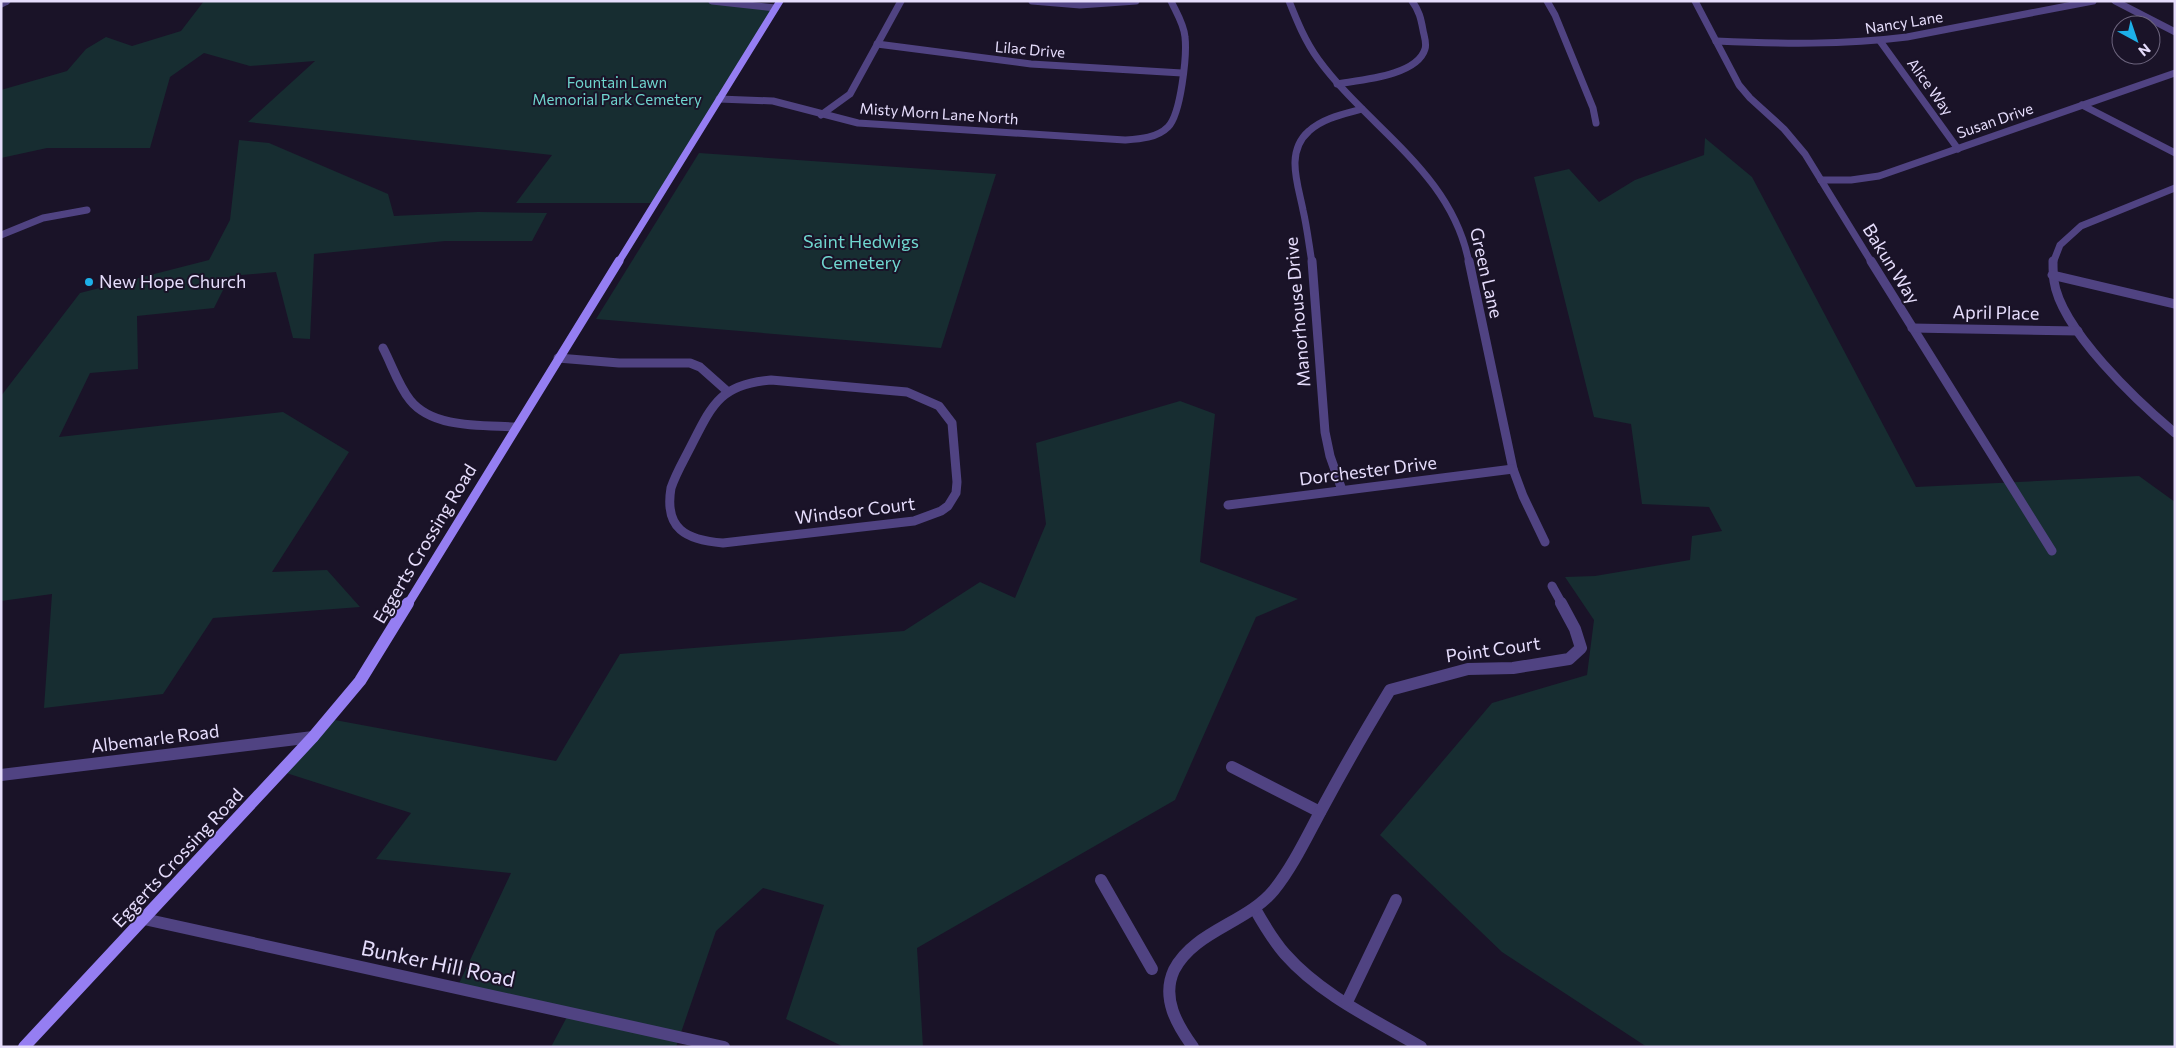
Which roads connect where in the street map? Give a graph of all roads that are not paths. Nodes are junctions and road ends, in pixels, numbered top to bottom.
1 (7, 1) edge
2 (712, 1) edge
3 (901, 1) edge
4 (1032, 1) edge
5 (1136, 1) edge
6 (1171, 1) edge
7 (1289, 1) edge
8 (1412, 1) edge
9 (1547, 1) edge
10 (1695, 1) edge
11 (2093, 1) edge
12 (2115, 1) edge
13 (1, 4) edge
14 (777, 5) edge
15 (2175, 32) edge
16 (1716, 41) junction
17 (1880, 41) junction
18 (877, 44) junction
19 (1182, 73) junction
20 (2175, 73) edge
21 (1338, 84) junction
22 (719, 99) junction
23 (2082, 105) junction
24 (1362, 109) junction
25 (821, 115) junction
26 (1596, 124) dead end
27 (1958, 149) junction
28 (2175, 153) edge
29 (1821, 180) junction
30 (2175, 188) edge
31 (87, 210) dead end
32 (1, 235) edge
33 (2052, 275) junction
34 (2175, 304) edge
35 (1912, 328) junction
36 (2078, 332) junction
37 (383, 348) dead end
38 (558, 358) junction
39 (727, 391) junction
40 (516, 427) junction
41 (2175, 433) edge
42 (1513, 469) junction
43 (1342, 490) junction
44 (1228, 505) dead end
45 (1545, 542) dead end
46 (2052, 551) dead end
47 (1552, 586) dead end
48 (313, 737) junction
49 (1232, 766) dead end
50 (1, 775) edge
51 (1320, 812) junction
52 (1101, 880) dead end
53 (1396, 900) dead end
54 (1255, 909) junction
55 (144, 919) junction
56 (1152, 969) dead end
57 (1348, 1002) junction
58 (24, 1047) edge
59 (724, 1047) edge
60 (1193, 1047) edge
61 (1421, 1047) edge

1 - 13 street
2 - 14 street
3 - 18 street
4 - 5 street
6 - 19 street
7 - 21 street, Green Lane
8 - 21 street
9 - 26 street
10 - 16 street, Bakun Way
11 - 17 street, Nancy Lane
12 - 15 street
14 - 22 street, Eggerts Crossing Road
16 - 17 street, Nancy Lane
16 - 29 street, Bakun Way
17 - 27 street, Alice Way
18 - 19 street, Lilac Drive
18 - 25 street
19 - 25 street, Misty Morn Lane North
20 - 23 street, Susan Drive
21 - 24 street, Green Lane
22 - 25 street, Misty Morn Lane North
22 - 38 street, Eggerts Crossing Road
23 - 27 street, Susan Drive
23 - 28 street
24 - 42 street, Green Lane
24 - 43 street, Manorhouse Drive
27 - 29 street, Susan Drive
29 - 35 street, Bakun Way
30 - 33 street
31 - 32 street
33 - 34 street
33 - 36 street
35 - 36 street, April Place
35 - 46 street, Bakun Way
36 - 41 street
37 - 40 street
38 - 39 street
38 - 40 street, Eggerts Crossing Road
39 - 39 street, Windsor Court
40 - 48 street, Eggerts Crossing Road
42 - 43 street, Dorchester Drive
42 - 45 street, Green Lane
43 - 44 street, Dorchester Drive
47 - 51 street, Point Court
48 - 50 street, Albemarle Road
48 - 55 street, Eggerts Crossing Road
49 - 51 street
51 - 54 street, Point Court
52 - 56 street
53 - 57 street
54 - 57 street
54 - 60 street, Point Court
55 - 58 street, Eggerts Crossing Road
55 - 59 street, Bunker Hill Road
57 - 61 street

